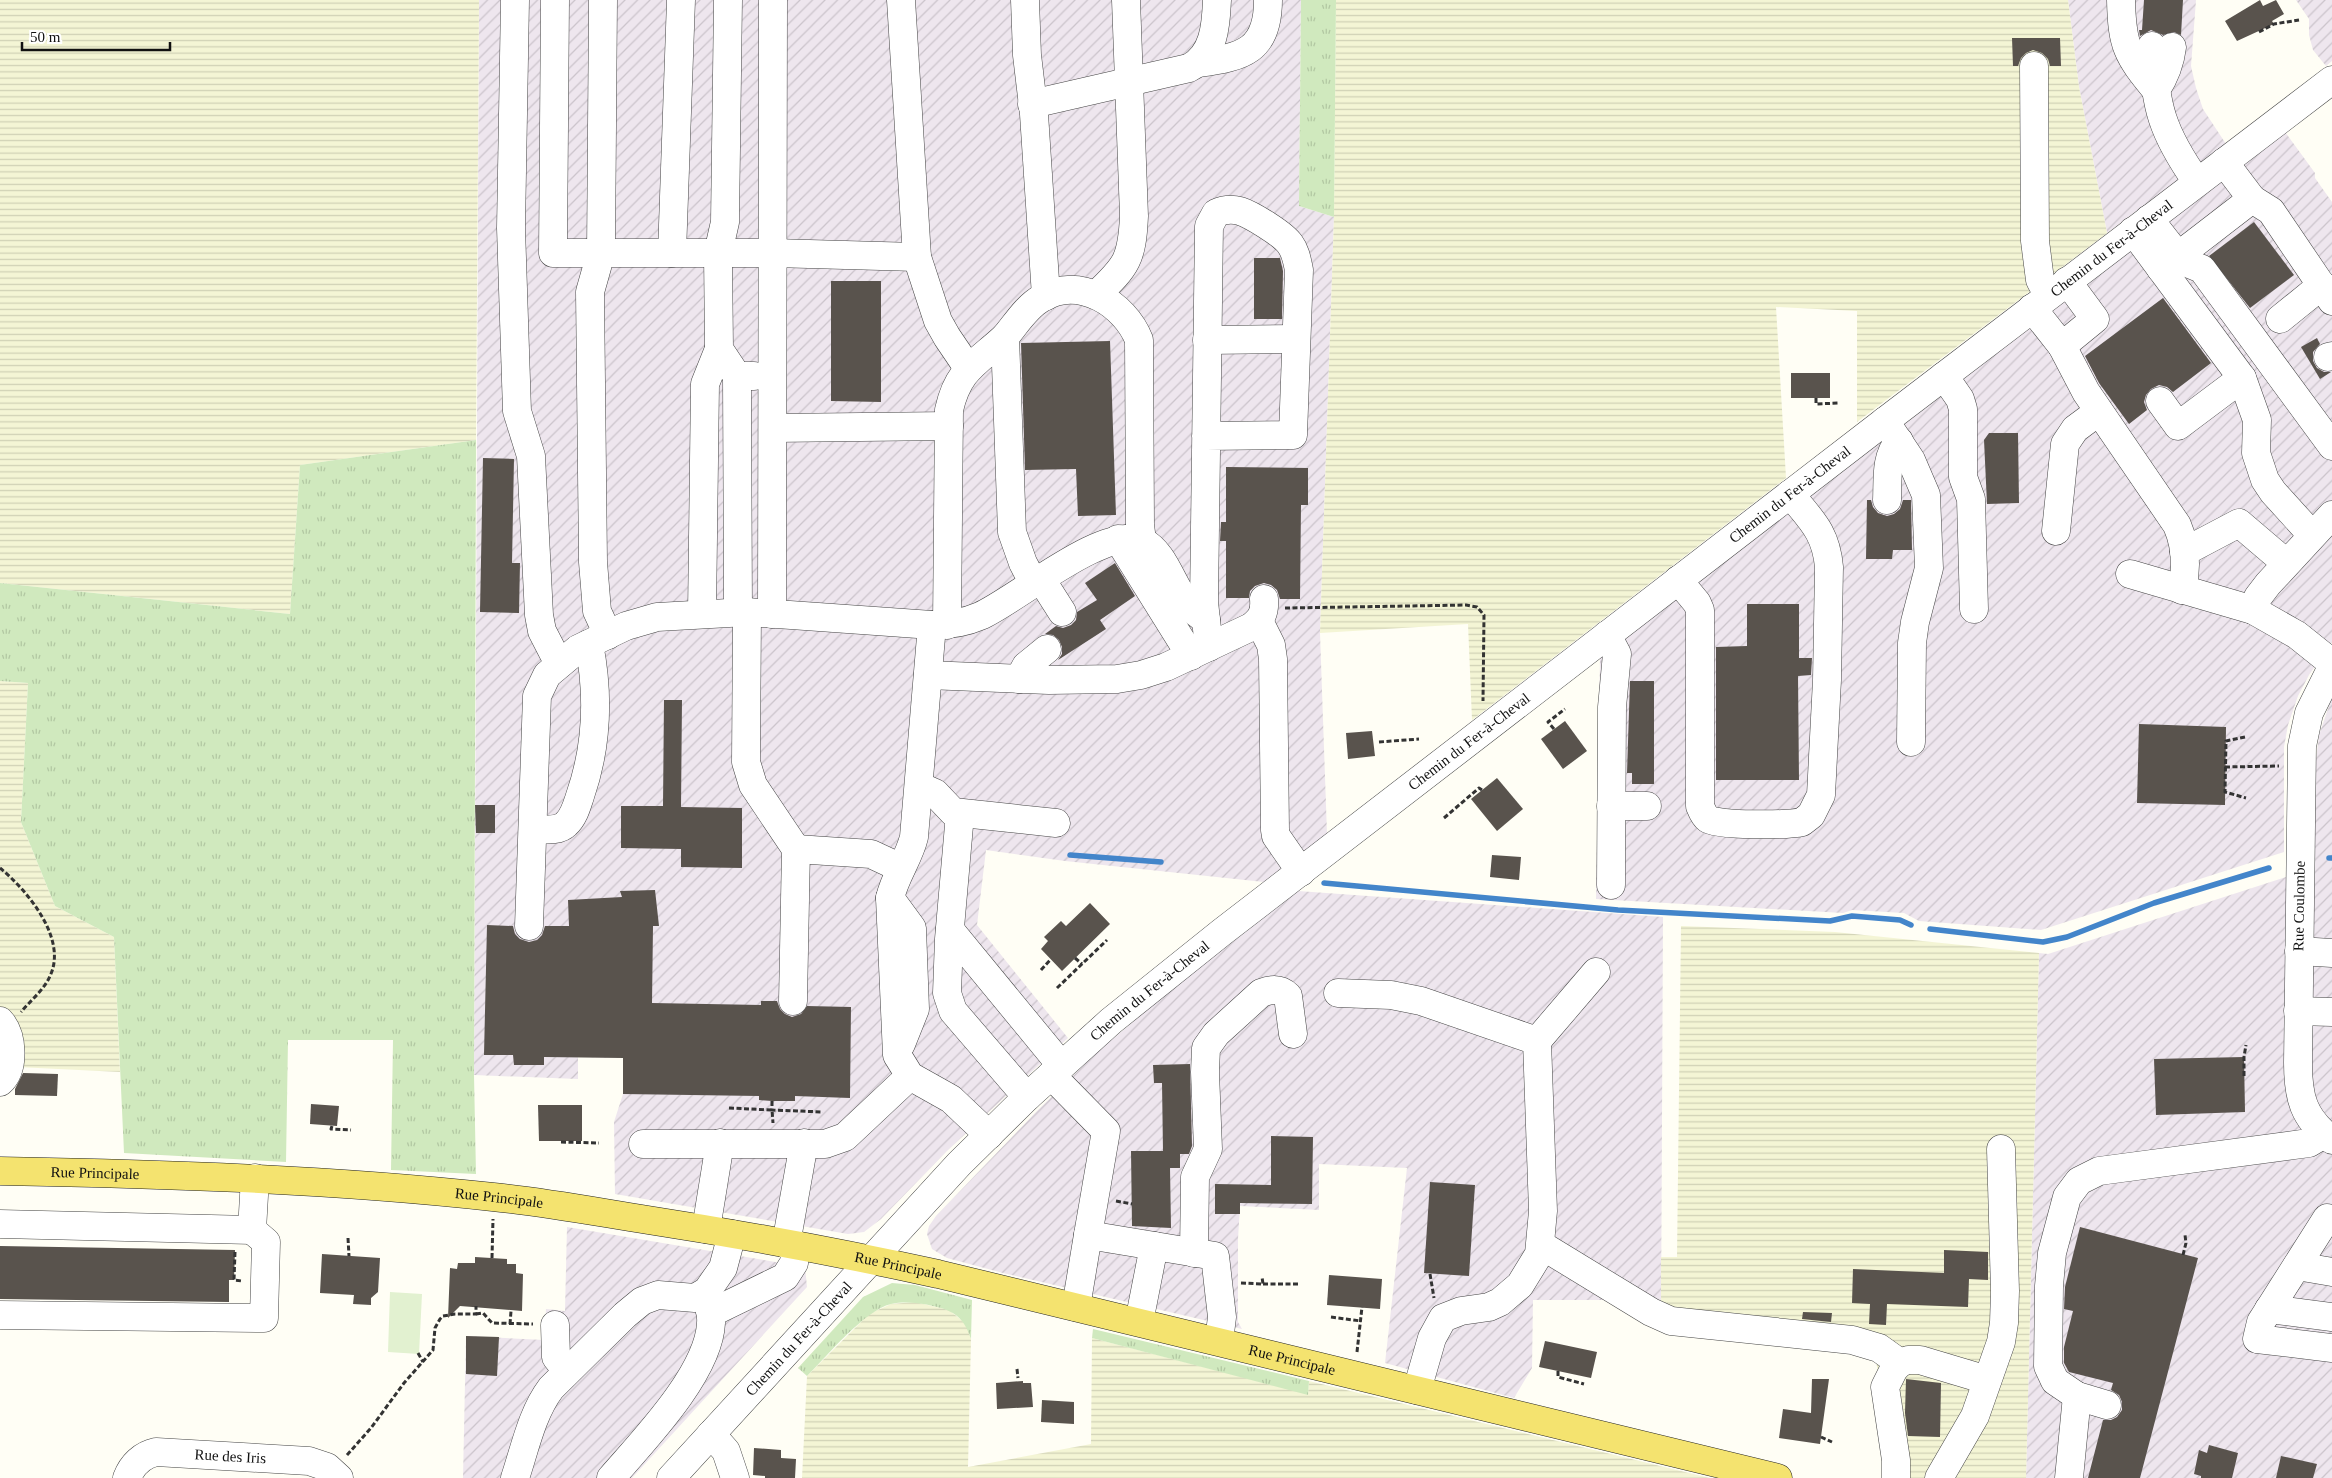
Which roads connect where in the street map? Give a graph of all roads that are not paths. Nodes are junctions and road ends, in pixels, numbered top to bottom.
1 (515, 0) edge
2 (554, 0) edge
3 (603, 0) edge
4 (680, 0) edge
5 (728, 0) edge
6 (773, 0) edge
7 (901, 0) edge
8 (1025, 0) edge
9 (1126, 0) edge
10 (1216, 0) edge
11 (1268, 0) edge
12 (2121, 0) edge
13 (2162, 46) dead end
14 (1199, 63) junction
15 (2034, 66) dead end
16 (1128, 81) junction
17 (2330, 86) edge
18 (2156, 90) junction
19 (1032, 104) junction
20 (2224, 162) junction
21 (2197, 182) junction
22 (2252, 199) junction
23 (2141, 225) junction
24 (512, 253) junction
25 (553, 253) junction
26 (602, 253) junction
27 (672, 253) junction
28 (718, 253) junction
29 (773, 253) junction
30 (917, 257) junction
31 (2170, 262) junction
32 (2327, 293) edge
33 (1096, 295) junction
34 (2049, 295) junction
35 (1046, 296) junction
36 (2280, 319) dead end
37 (1280, 332) junction
38 (1005, 337) junction
39 (1207, 340) junction
40 (2062, 346) junction
41 (718, 348) junction
42 (968, 368) junction
43 (737, 376) junction
44 (774, 376) junction
45 (1944, 376) junction
46 (2242, 378) junction
47 (2160, 401) dead end
48 (2098, 412) junction
49 (949, 426) junction
50 (774, 428) junction
51 (1892, 431) junction
52 (1206, 436) junction
53 (2332, 446) edge
54 (1790, 494) junction
55 (1888, 500) dead end
56 (2332, 515) edge
57 (2056, 531) dead end
58 (2312, 535) junction
59 (1130, 540) junction
60 (2184, 552) junction
61 (2286, 563) junction
62 (2130, 574) dead end
63 (1678, 580) junction
64 (1038, 581) junction
65 (2182, 590) junction
66 (1974, 609) dead end
67 (2253, 610) junction
68 (1062, 612) dead end
69 (752, 613) junction
70 (702, 614) junction
71 (1206, 620) junction
72 (939, 625) junction
73 (1607, 635) junction
74 (598, 640) junction
75 (1047, 648) dead end
76 (1200, 652) junction
77 (2332, 663) edge
78 (559, 664) junction
79 (2332, 667) edge
80 (928, 675) junction
81 (1809, 675) dead end
82 (1019, 679) junction
83 (1911, 742) dead end
84 (919, 786) junction
85 (1611, 806) junction
86 (1647, 806) dead end
87 (960, 814) junction
88 (1807, 818) junction
89 (1056, 823) dead end
90 (533, 829) junction
91 (796, 849) junction
92 (902, 868) junction
93 (1301, 872) junction
94 (1611, 885) dead end
95 (529, 926) dead end
96 (950, 930) junction
97 (2299, 951) junction
98 (2332, 953) edge
99 (1596, 972) dead end
100 (1338, 993) dead end
101 (793, 1001) dead end
102 (2298, 1012) junction
103 (2332, 1012) edge
104 (4, 1029) edge
105 (1293, 1034) dead end
106 (1537, 1042) junction
107 (903, 1066) junction
108 (1056, 1070) junction
109 (0, 1082) edge
110 (1027, 1097) junction
111 (989, 1135) junction
112 (2328, 1137) edge
113 (720, 1143) junction
114 (804, 1143) junction
115 (643, 1144) dead end
116 (2001, 1149) dead end
117 (0, 1171) edge
118 (255, 1178) junction
119 (2332, 1218) edge
120 (0, 1224) edge
121 (252, 1230) junction
122 (719, 1232) junction
123 (1088, 1235) junction
124 (791, 1244) junction
125 (1541, 1245) junction
126 (1154, 1246) junction
127 (1194, 1253) junction
128 (871, 1259) junction
129 (2297, 1266) junction
130 (2332, 1272) edge
131 (707, 1304) junction
132 (1076, 1306) junction
133 (2269, 1310) junction
134 (0, 1315) edge
135 (2332, 1317) edge
136 (1139, 1322) junction
137 (546, 1325) road end
138 (1219, 1342) junction
139 (2332, 1348) edge
140 (1916, 1368) junction
141 (567, 1371) junction
142 (1987, 1380) junction
143 (1417, 1390) junction
144 (2077, 1396) junction
145 (2107, 1405) dead end
146 (711, 1434) junction
147 (340, 1469) edge
148 (127, 1478) edge
149 (515, 1478) edge
150 (611, 1478) edge
151 (671, 1478) edge
152 (735, 1478) edge
153 (1778, 1478) edge
154 (1896, 1478) edge
155 (1939, 1478) edge
156 (2069, 1478) edge

1 - 24 street
2 - 25 street
3 - 26 street
4 - 27 street
5 - 28 street
6 - 29 street
7 - 30 street
8 - 19 street
9 - 16 street
10 - 14 street
11 - 14 street
12 - 18 street
13 - 18 street
14 - 16 street
15 - 34 street
16 - 19 street
16 - 33 street
17 - 20 street, Chemin du Fer-à-Cheval
18 - 21 street
19 - 35 street
20 - 21 street, Chemin du Fer-à-Cheval
20 - 22 street
21 - 23 street, Chemin du Fer-à-Cheval
22 - 31 street
22 - 32 street
23 - 31 street
23 - 34 street, Chemin du Fer-à-Cheval
24 - 25 street
24 - 78 street
25 - 26 street
26 - 27 street
26 - 74 street
27 - 28 street
28 - 29 street
28 - 41 street
29 - 30 street
29 - 44 street
30 - 42 street
31 - 46 street
31 - 53 street
32 - 36 street
33 - 35 street
33 - 59 street
34 - 40 street
34 - 40 street
34 - 45 street, Chemin du Fer-à-Cheval
35 - 38 street
37 - 39 street
37 - 39 street
37 - 52 street
38 - 42 street
38 - 64 street
39 - 52 street
40 - 48 street
41 - 43 street
41 - 70 street
42 - 49 street
43 - 44 street
43 - 69 street
44 - 50 street
45 - 51 street, Chemin du Fer-à-Cheval
45 - 66 street
46 - 47 street
46 - 58 street
48 - 57 street
48 - 60 street
49 - 50 street
49 - 72 street
50 - 69 street
51 - 54 street, Chemin du Fer-à-Cheval
51 - 55 street
51 - 83 street
52 - 71 street
54 - 63 street, Chemin du Fer-à-Cheval
54 - 88 street
56 - 58 street
58 - 61 street
59 - 64 street
59 - 71 street
59 - 76 street
60 - 61 street
60 - 65 street
61 - 67 street
62 - 65 street
63 - 73 street, Chemin du Fer-à-Cheval
63 - 88 street
64 - 68 street
64 - 72 street
65 - 67 street
67 - 77 street
69 - 70 street
69 - 72 street
69 - 91 street
70 - 74 street
71 - 76 street
72 - 80 street
73 - 85 street
73 - 93 street, Chemin du Fer-à-Cheval
74 - 78 street
74 - 90 street
75 - 82 street
76 - 82 street
76 - 93 street
78 - 90 street
79 - 97 street, Rue Coulombe
80 - 82 street
80 - 84 street
81 - 88 street
84 - 87 street
84 - 92 street
85 - 86 street
85 - 94 street
87 - 89 street
87 - 96 street
90 - 95 street
91 - 92 street
91 - 101 street
92 - 107 street
93 - 108 street, Chemin du Fer-à-Cheval
96 - 108 street
96 - 110 street
97 - 98 street
97 - 102 street, Rue Coulombe
99 - 106 street
100 - 106 street
102 - 103 street
102 - 112 street, Rue Coulombe
104 - 109 street
105 - 127 street
106 - 125 street
107 - 111 street
107 - 114 street
108 - 110 street, Chemin du Fer-à-Cheval
108 - 123 street
110 - 111 street, Chemin du Fer-à-Cheval
111 - 128 street, Chemin du Fer-à-Cheval
112 - 144 street
113 - 114 street
113 - 115 street
113 - 122 street
114 - 124 street
116 - 142 street
117 - 118 main road, Rue Principale
118 - 121 street
118 - 122 main road, Rue Principale
119 - 129 street
120 - 121 street
121 - 134 street
122 - 124 main road, Rue Principale
122 - 131 street
123 - 126 street
123 - 132 street
124 - 128 main road, Rue Principale
124 - 131 street
125 - 140 street
125 - 143 street
126 - 127 street
126 - 136 street
127 - 138 street
128 - 132 main road, Rue Principale
128 - 146 street, Chemin du Fer-à-Cheval
129 - 130 street
129 - 133 street
131 - 141 street
131 - 150 street
132 - 136 main road, Rue Principale
133 - 135 street
133 - 139 street
136 - 138 main road, Rue Principale
137 - 141 street
138 - 143 main road, Rue Principale
140 - 142 street
140 - 154 street
141 - 149 street
142 - 155 street
143 - 153 main road, Rue Principale
144 - 145 street
144 - 156 street
146 - 151 street, Chemin du Fer-à-Cheval
146 - 152 street
147 - 148 street, Rue des Iris

